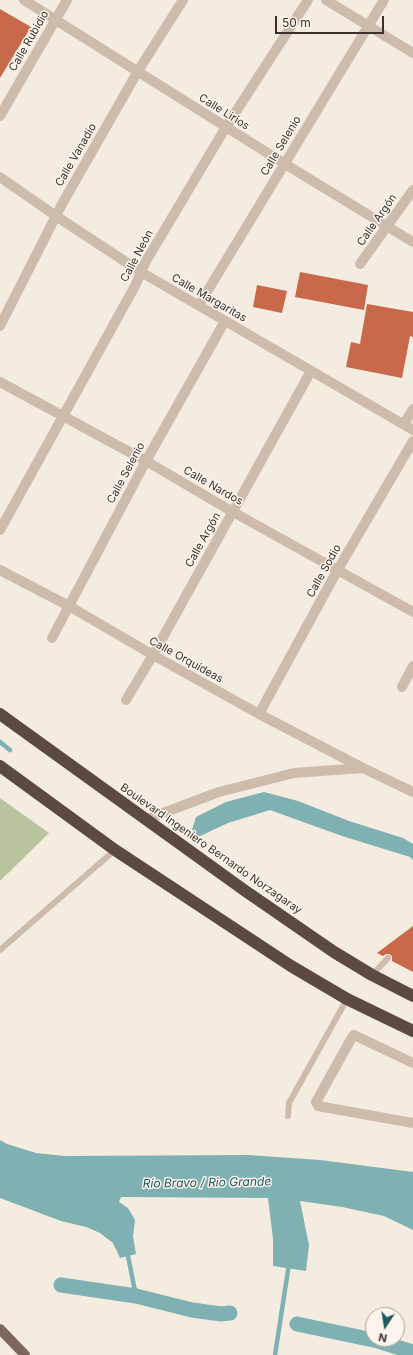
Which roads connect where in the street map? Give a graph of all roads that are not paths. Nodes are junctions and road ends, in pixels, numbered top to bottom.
1 (24, 0) edge
2 (67, 0) edge
3 (183, 0) edge
4 (308, 0) edge
5 (326, 0) edge
6 (384, 0) edge
7 (55, 20) junction
8 (367, 26) junction
9 (413, 53) edge
10 (138, 71) junction
11 (0, 116) edge
12 (226, 128) junction
13 (285, 164) junction
14 (0, 177) edge
15 (413, 190) edge
16 (56, 216) junction
17 (389, 226) junction
18 (413, 242) edge
19 (360, 264) dead end
20 (141, 272) junction
21 (199, 305) junction
22 (225, 321) junction
23 (0, 326) edge
24 (311, 371) junction
25 (0, 382) edge
26 (413, 409) edge
27 (62, 417) junction
28 (404, 424) junction
29 (413, 430) edge
30 (413, 441) edge
31 (146, 461) junction
32 (233, 512) junction
33 (0, 530) edge
34 (0, 570) edge
35 (337, 571) junction
36 (69, 606) junction
37 (413, 612) edge
38 (52, 638) dead end
39 (153, 655) junction
40 (413, 666) edge
41 (402, 687) dead end
42 (126, 700) dead end
43 (0, 714) edge
44 (259, 714) junction
45 (0, 766) edge
46 (363, 768) junction
47 (413, 792) edge
48 (147, 819) junction
49 (115, 850) junction
50 (0, 950) edge
51 (388, 958) dead end
52 (372, 975) junction
53 (413, 996) edge
54 (347, 999) junction
55 (413, 1030) edge
56 (413, 1063) edge
57 (288, 1116) dead end
58 (413, 1123) edge
59 (0, 1329) edge
60 (25, 1355) edge

1 - 7 street, Calle Lirios
2 - 7 street, Calle Rubidio
3 - 10 street, Calle Vanadio
4 - 12 street, Calle Neón
5 - 8 street
6 - 8 street, Calle Selenio
7 - 10 street, Calle Lirios
7 - 11 street, Calle Rubidio
8 - 9 street
8 - 13 street, Calle Selenio
10 - 12 street, Calle Lirios
10 - 16 street, Calle Vanadio
12 - 13 street, Calle Lirios
12 - 20 street, Calle Neón
13 - 17 street, Calle Lirios
13 - 21 street, Calle Selenio
14 - 16 street, Calle Margaritas
15 - 17 street, Calle Argón
16 - 20 street, Calle Margaritas
16 - 23 street, Calle Vanadio
17 - 18 street, Calle Lirios
17 - 19 street, Calle Argón
20 - 21 street, Calle Margaritas
20 - 27 street, Calle Neón
21 - 22 street, Calle Margaritas
22 - 24 street, Calle Margaritas
22 - 31 street, Calle Selenio
24 - 28 street, Calle Margaritas
24 - 32 street, Calle Argón
25 - 27 street, Calle Nardos
26 - 28 street
27 - 31 street, Calle Nardos
27 - 33 street, Calle Neón
28 - 29 street, Calle Margaritas
30 - 35 street, Calle Sodio
31 - 32 street, Calle Nardos
31 - 36 street, Calle Selenio
32 - 35 street, Calle Nardos
32 - 39 street, Calle Argón
34 - 36 street, Calle Orquídeas
35 - 37 street, Calle Nardos
35 - 44 street, Calle Sodio
36 - 38 street, Calle Selenio
36 - 39 street, Calle Orquídeas
39 - 42 street, Calle Argón
39 - 44 street, Calle Orquídeas
40 - 41 street
43 - 48 highway, Boulevard Ingeniero Bernardo Norzagaray
44 - 46 street, Calle Orquídeas
45 - 49 highway
46 - 47 street, Calle Orquídeas
46 - 48 street, Calle Orquídeas
48 - 52 highway, Boulevard Ingeniero Bernardo Norzagaray
49 - 50 lane
49 - 54 highway
51 - 52 lane
52 - 53 highway, Boulevard Ingeniero Bernardo Norzagaray
54 - 55 highway
54 - 57 lane
56 - 58 street
59 - 60 main road

